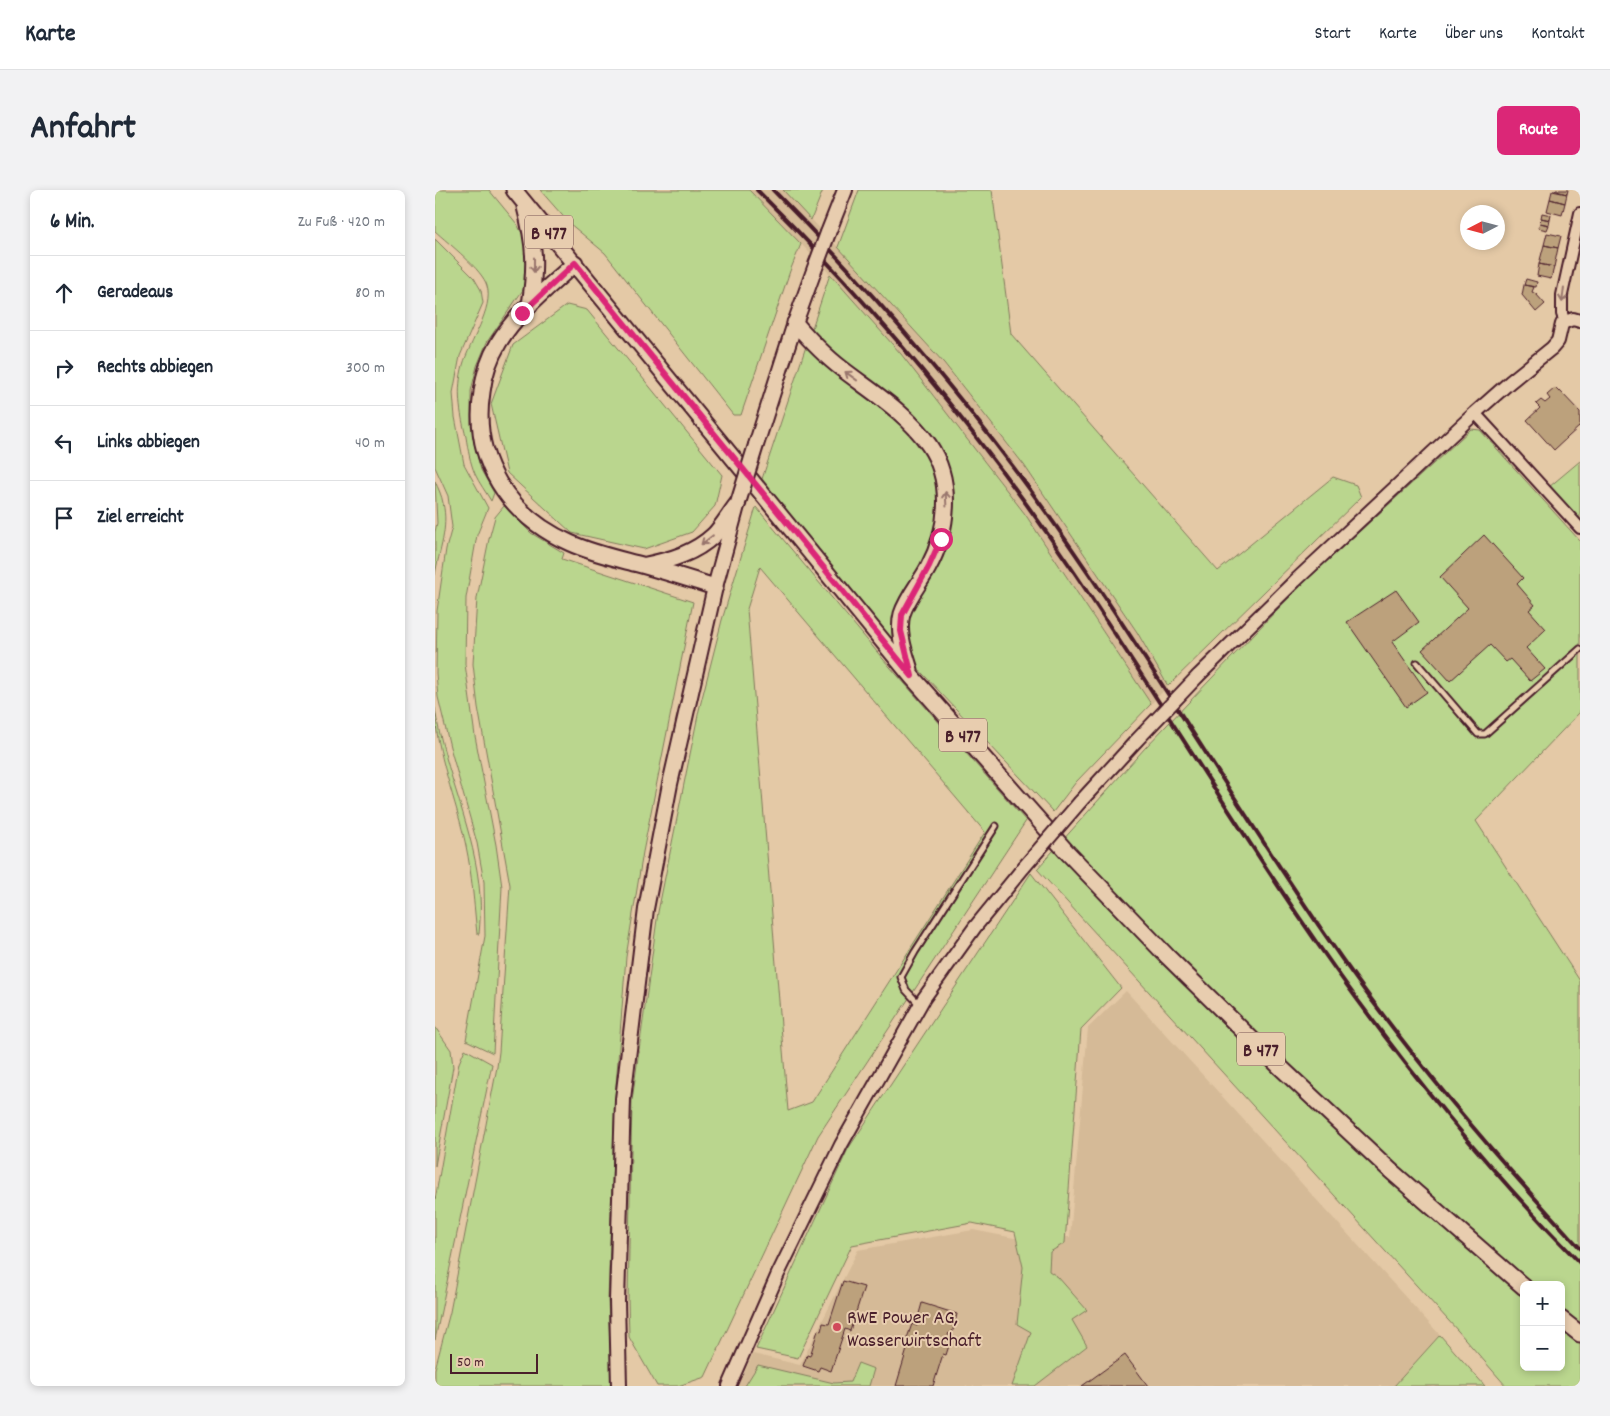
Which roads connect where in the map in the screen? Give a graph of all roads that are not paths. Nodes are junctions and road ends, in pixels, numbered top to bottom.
1 (845, 190) edge
2 (519, 195) edge
3 (1580, 213) edge
4 (575, 263) junction
5 (530, 305) junction
6 (1580, 321) edge
7 (1565, 322) junction
8 (795, 323) junction
9 (1475, 413) junction
10 (738, 503) junction
11 (1580, 528) edge
12 (642, 565) junction
13 (715, 587) junction
14 (1580, 649) edge
15 (1417, 663) dead end
16 (912, 676) junction
17 (996, 826) dead end
18 (920, 1005) junction
19 (1520, 1284) edge
20 (1565, 1322) edge
21 (1580, 1334) edge
22 (619, 1386) edge
23 (729, 1386) edge

1 - 8 main road, bridge
2 - 4 main road, B 477
2 -> 5 main road
3 -> 7 street
4 - 5 main road
4 - 16 main road, B 477
5 - 12 main road
6 - 7 street
7 - 9 street
8 - 10 main road, bridge
16 -> 8 main road
9 - 11 street
9 - 18 street, bridge
10 -> 12 main road
10 - 13 main road
12 - 13 main road
13 - 22 main road
14 - 15 lane
16 - 19 main road, B 477
17 - 18 lane
18 - 23 street
20 - 21 main road

